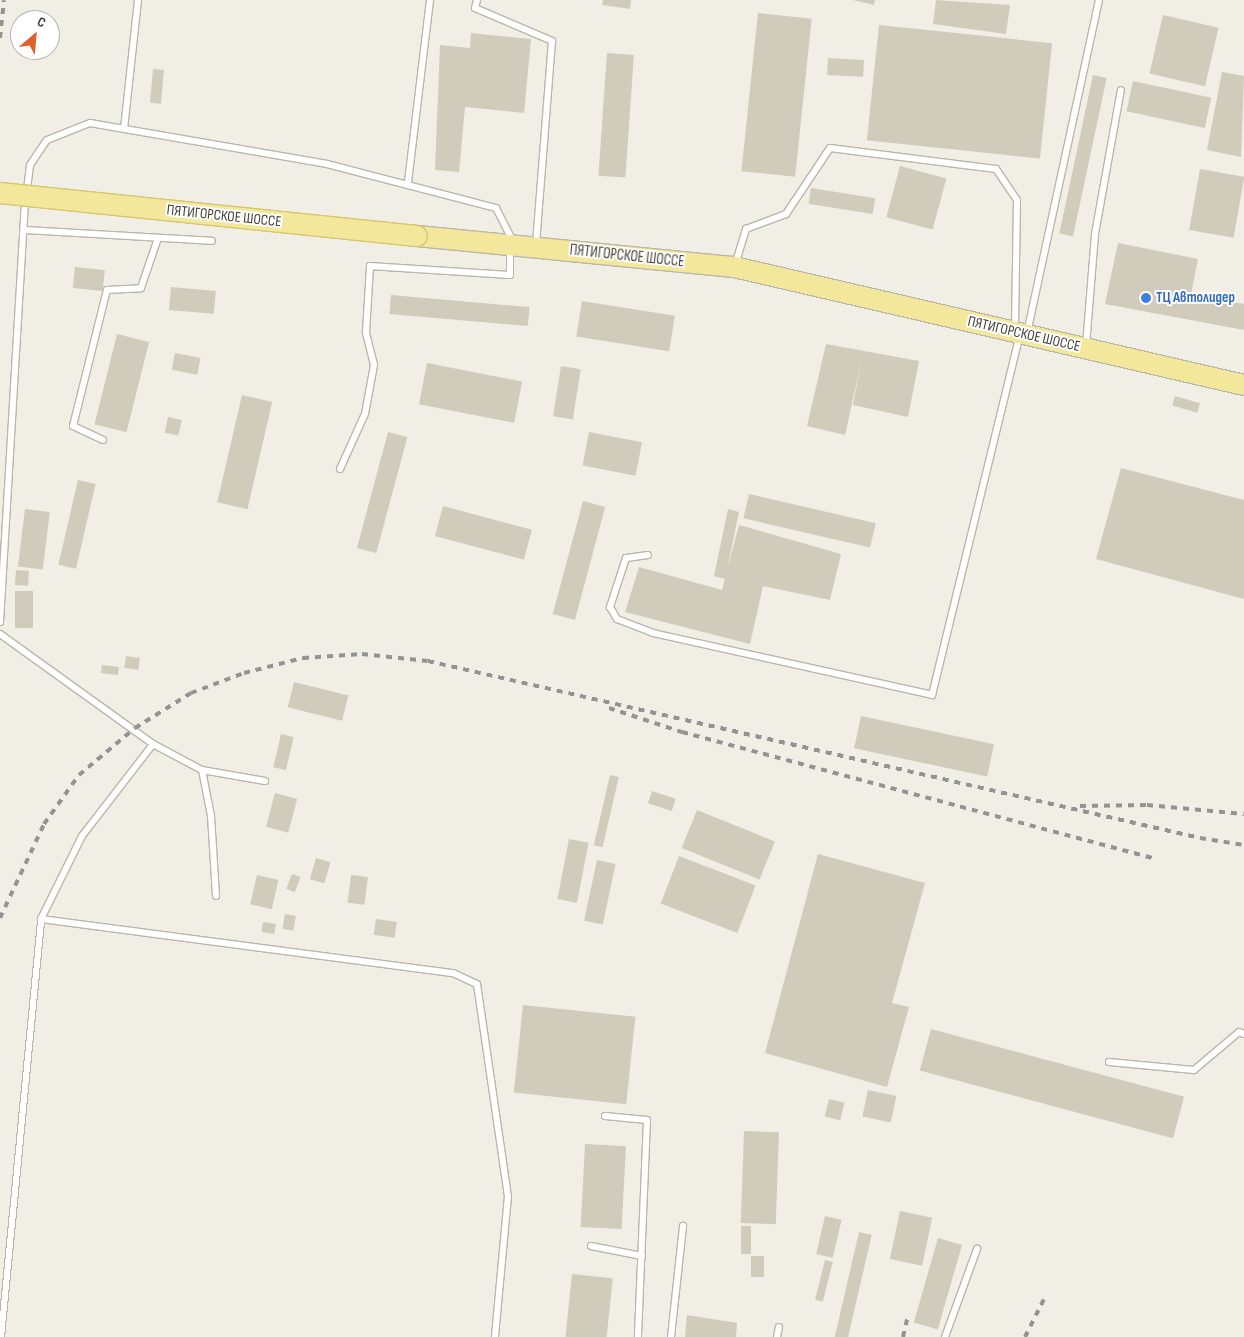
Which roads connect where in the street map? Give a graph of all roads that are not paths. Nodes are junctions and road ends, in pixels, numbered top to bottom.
1 (138, 0) edge
2 (430, 0) edge
3 (477, 0) edge
4 (1099, 1) edge
5 (1121, 90) dead end
6 (124, 129) junction
7 (408, 182) junction
8 (0, 193) edge
9 (24, 230) junction
10 (158, 238) junction
11 (212, 241) dead end
12 (512, 244) junction
13 (536, 247) junction
14 (734, 267) junction
15 (1020, 333) junction
16 (1086, 348) junction
17 (1244, 385) edge
18 (103, 440) dead end
19 (340, 469) dead end
20 (648, 554) dead end
21 (0, 622) edge
22 (0, 634) edge
23 (153, 744) junction
24 (202, 770) junction
25 (265, 781) dead end
26 (216, 896) dead end
27 (41, 919) junction
28 (1244, 1034) edge
29 (1109, 1062) dead end
30 (605, 1116) dead end
31 (682, 1226) dead end
32 (591, 1246) dead end
33 (977, 1249) dead end
34 (642, 1256) junction
35 (779, 1327) dead end
36 (1, 1337) edge
37 (495, 1337) edge
38 (638, 1337) edge
39 (671, 1337) edge
40 (778, 1337) edge
41 (946, 1337) edge

1 - 6 lane
2 - 7 lane
3 - 13 lane
4 - 15 lane
5 - 16 lane
6 - 7 lane
6 - 9 lane
7 - 12 lane
8 - 12 main road, ПЯТИГОРСКОЕ ШОССЕ, bridge
9 - 10 lane
9 - 21 lane
10 - 11 lane
10 - 18 lane
12 - 13 main road, ПЯТИГОРСКОЕ ШОССЕ
12 - 19 lane
13 - 14 main road, ПЯТИГОРСКОЕ ШОССЕ
14 - 15 main road, ПЯТИГОРСКОЕ ШОССЕ
14 - 15 lane
15 - 16 main road, ПЯТИГОРСКОЕ ШОССЕ
15 - 20 lane
16 - 17 main road, ПЯТИГОРСКОЕ ШОССЕ
22 - 23 lane
23 - 24 lane
23 - 27 lane
24 - 25 lane
24 - 26 lane
27 - 36 lane
27 - 37 lane
28 - 29 lane
30 - 34 lane
31 - 39 lane
32 - 34 lane
33 - 41 lane
34 - 38 lane
35 - 40 lane

